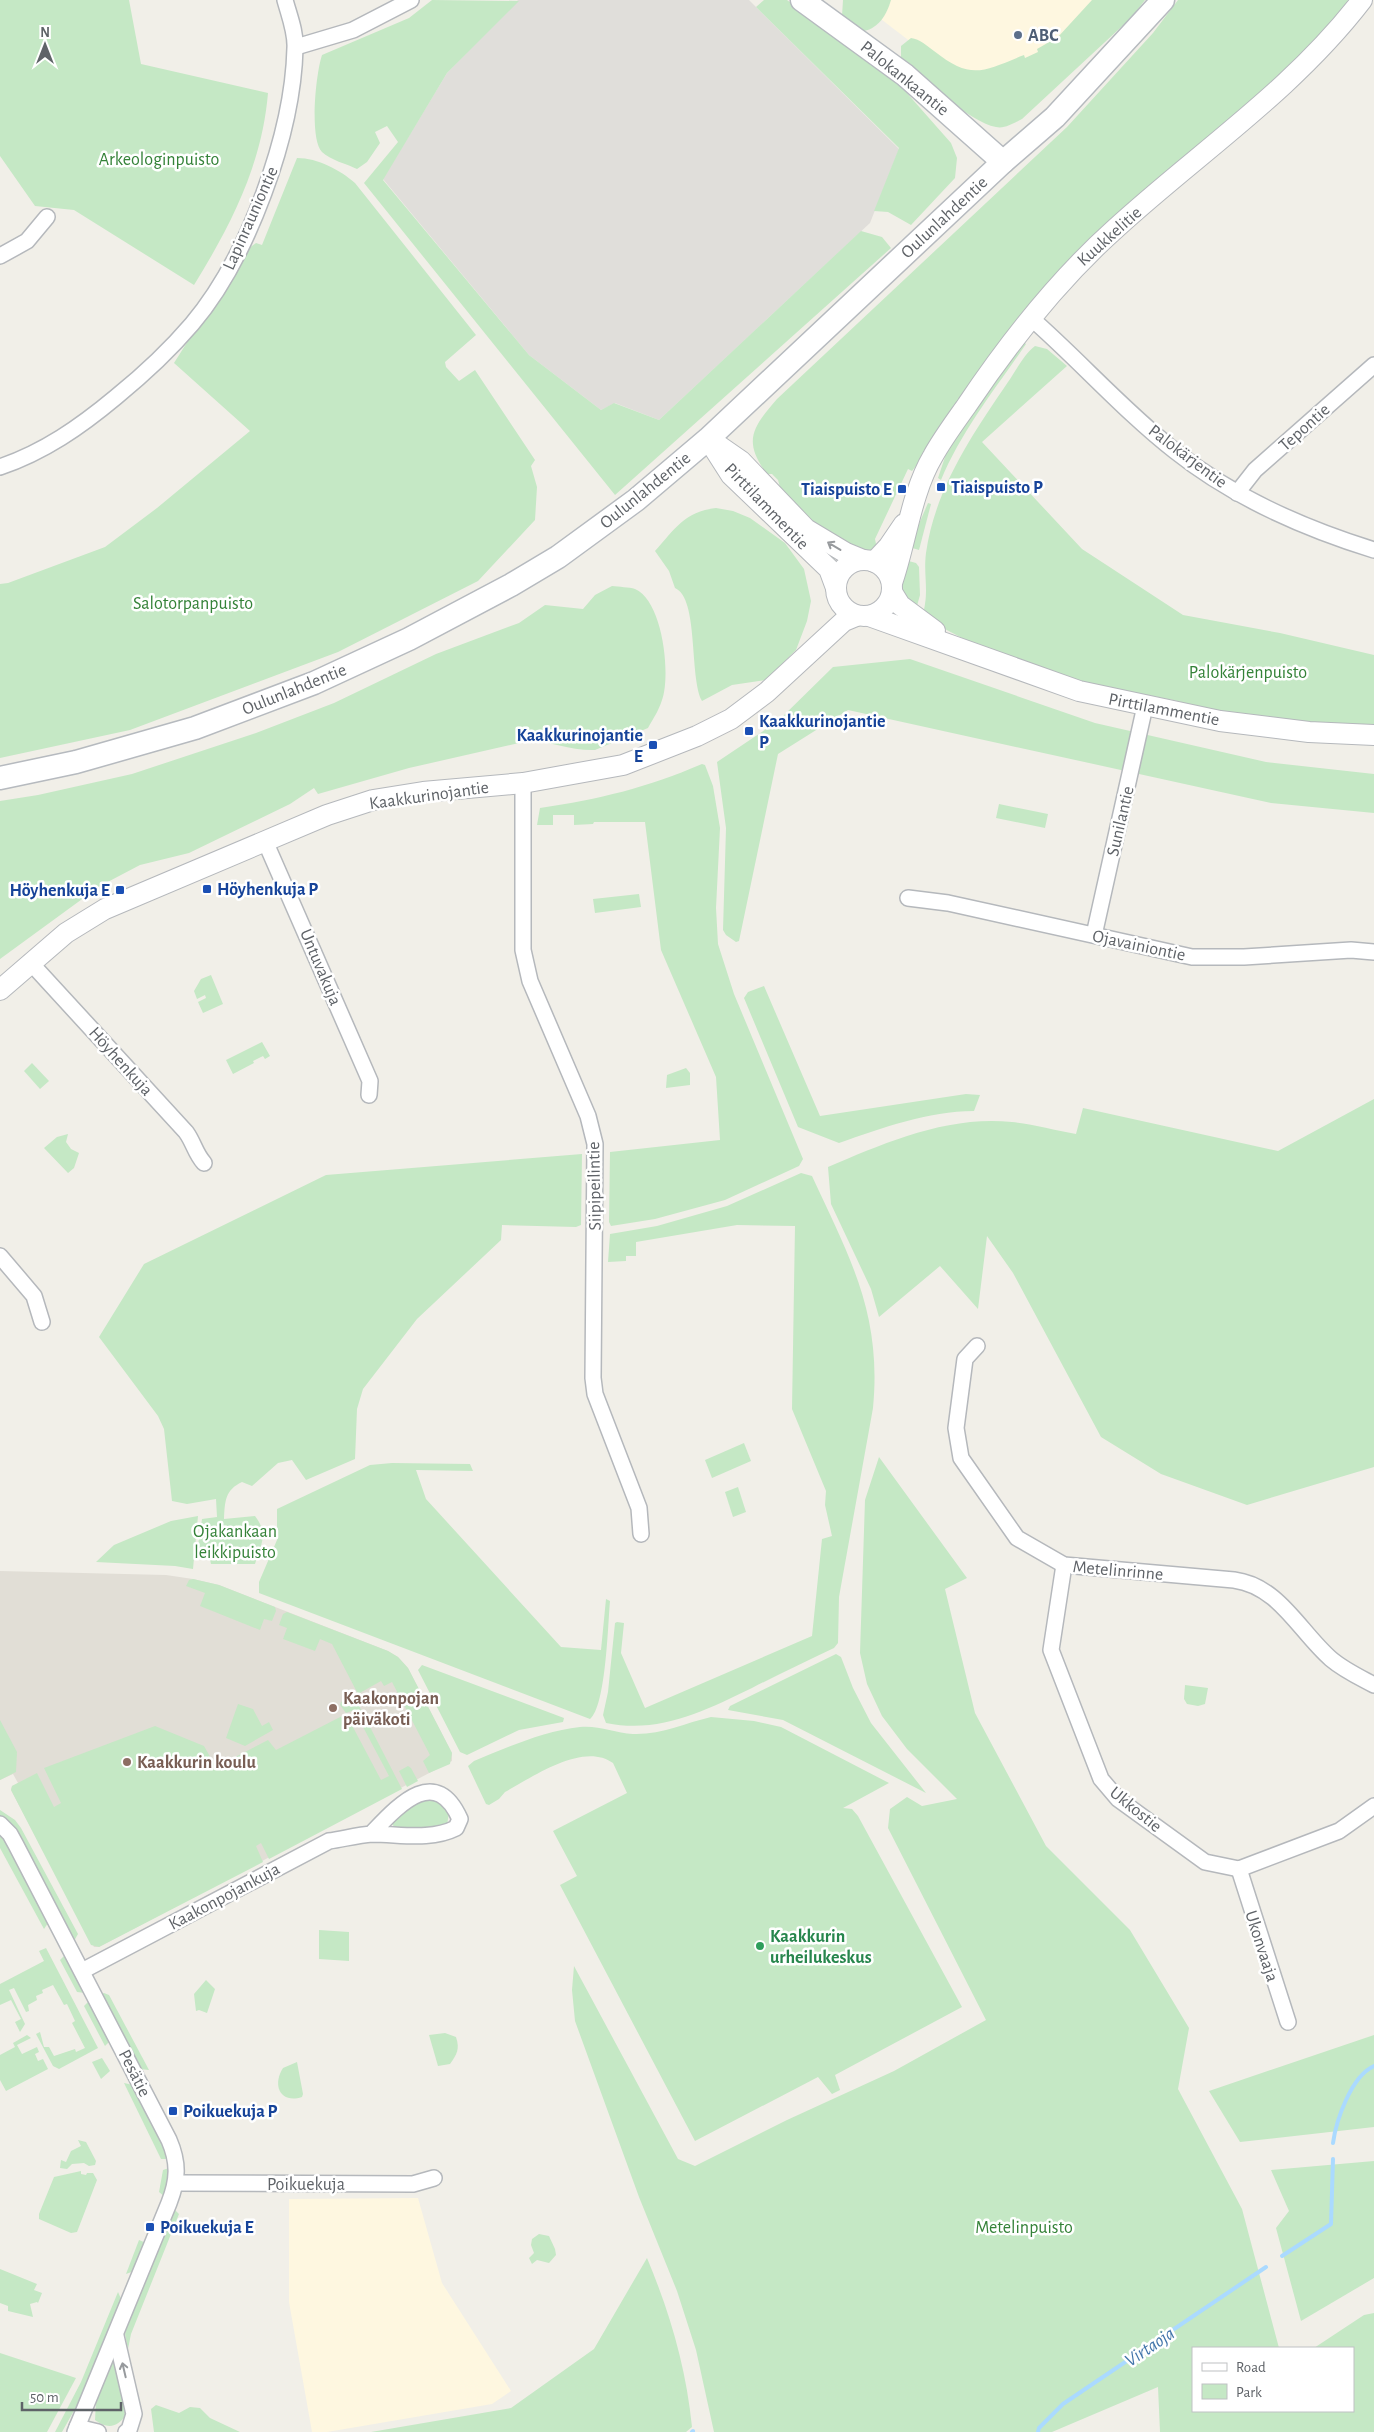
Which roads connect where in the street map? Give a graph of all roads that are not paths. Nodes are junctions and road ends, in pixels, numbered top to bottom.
1 (285, 0) edge
2 (411, 0) edge
3 (802, 0) edge
4 (1162, 0) edge
5 (1362, 0) edge
6 (296, 47) junction
7 (1003, 162) junction
8 (47, 217) dead end
9 (0, 256) edge
10 (1030, 318) junction
11 (1374, 364) edge
12 (708, 439) junction
13 (1, 466) edge
14 (1237, 492) junction
15 (910, 516) junction
16 (1374, 550) edge
17 (868, 561) junction
18 (892, 588) junction
19 (837, 592) junction
20 (863, 616) junction
21 (962, 648) junction
22 (811, 650) junction
23 (1145, 706) junction
24 (1374, 735) edge
25 (0, 778) edge
26 (524, 783) junction
27 (265, 841) junction
28 (908, 898) dead end
29 (1094, 935) junction
30 (1374, 952) edge
31 (30, 962) junction
32 (0, 990) edge
33 (369, 1095) dead end
34 (204, 1163) dead end
35 (0, 1256) edge
36 (42, 1322) dead end
37 (977, 1346) dead end
38 (641, 1534) dead end
39 (1064, 1564) junction
40 (1374, 1685) edge
41 (1373, 1810) edge
42 (0, 1824) edge
43 (371, 1834) junction
44 (1238, 1869) junction
45 (82, 1971) junction
46 (1288, 2022) dead end
47 (434, 2178) dead end
48 (176, 2183) junction
49 (116, 2336) junction
50 (76, 2430) edge
51 (98, 2432) edge
52 (126, 2432) edge

1 - 6 street
2 - 6 street
3 - 7 main road, Palokankaantie
4 - 7 main road, Oulunlahdentie
5 - 10 street, Kuukkelitie
6 - 13 street, Lapinrauniontie
7 - 12 main road, Oulunlahdentie
8 - 9 street
10 - 14 street, Palokärjentie
10 - 15 street, Kuukkelitie
11 - 14 street, Tepontie
17 -> 12 street, Pirttilammentie
12 - 19 street, Pirttilammentie
12 - 25 main road, Oulunlahdentie
14 - 16 street, Palokärjentie
15 - 17 street, Kuukkelitie
15 - 18 street, Kuukkelitie
17 - 18 street
17 - 19 street
18 - 20 street
18 - 21 street, Pirttilammentie
19 - 20 street
19 - 22 street, Kaakkurinojantie
20 - 21 street, Pirttilammentie
20 - 22 street, Kaakkurinojantie
21 - 23 street, Pirttilammentie
22 - 26 street, Kaakkurinojantie
23 - 24 street, Pirttilammentie
23 - 29 street, Sunilantie
26 - 27 street, Kaakkurinojantie
26 - 38 street, Siipipeilintie
27 - 31 street, Kaakkurinojantie
27 - 33 street, Untuvakuja
28 - 29 street, Ojavainiontie
29 - 30 street, Ojavainiontie
31 - 32 street, Kaakkurinojantie
31 - 34 street, Höyhenkuja
35 - 36 street
37 - 39 street, Metelinrinne
39 - 40 street, Metelinrinne
39 - 44 street, Ukkostie
41 - 44 street
42 - 45 street, Pesätie
43 - 43 street, Kaakonpojankuja
43 - 45 street, Kaakonpojankuja
44 - 46 street, Ukonvaaja
45 - 48 street, Pesätie
47 - 48 street, Poikuekuja
48 - 49 street, Pesätie
49 - 50 street, Pesätie
52 -> 49 street
50 - 51 street, Pesätie

